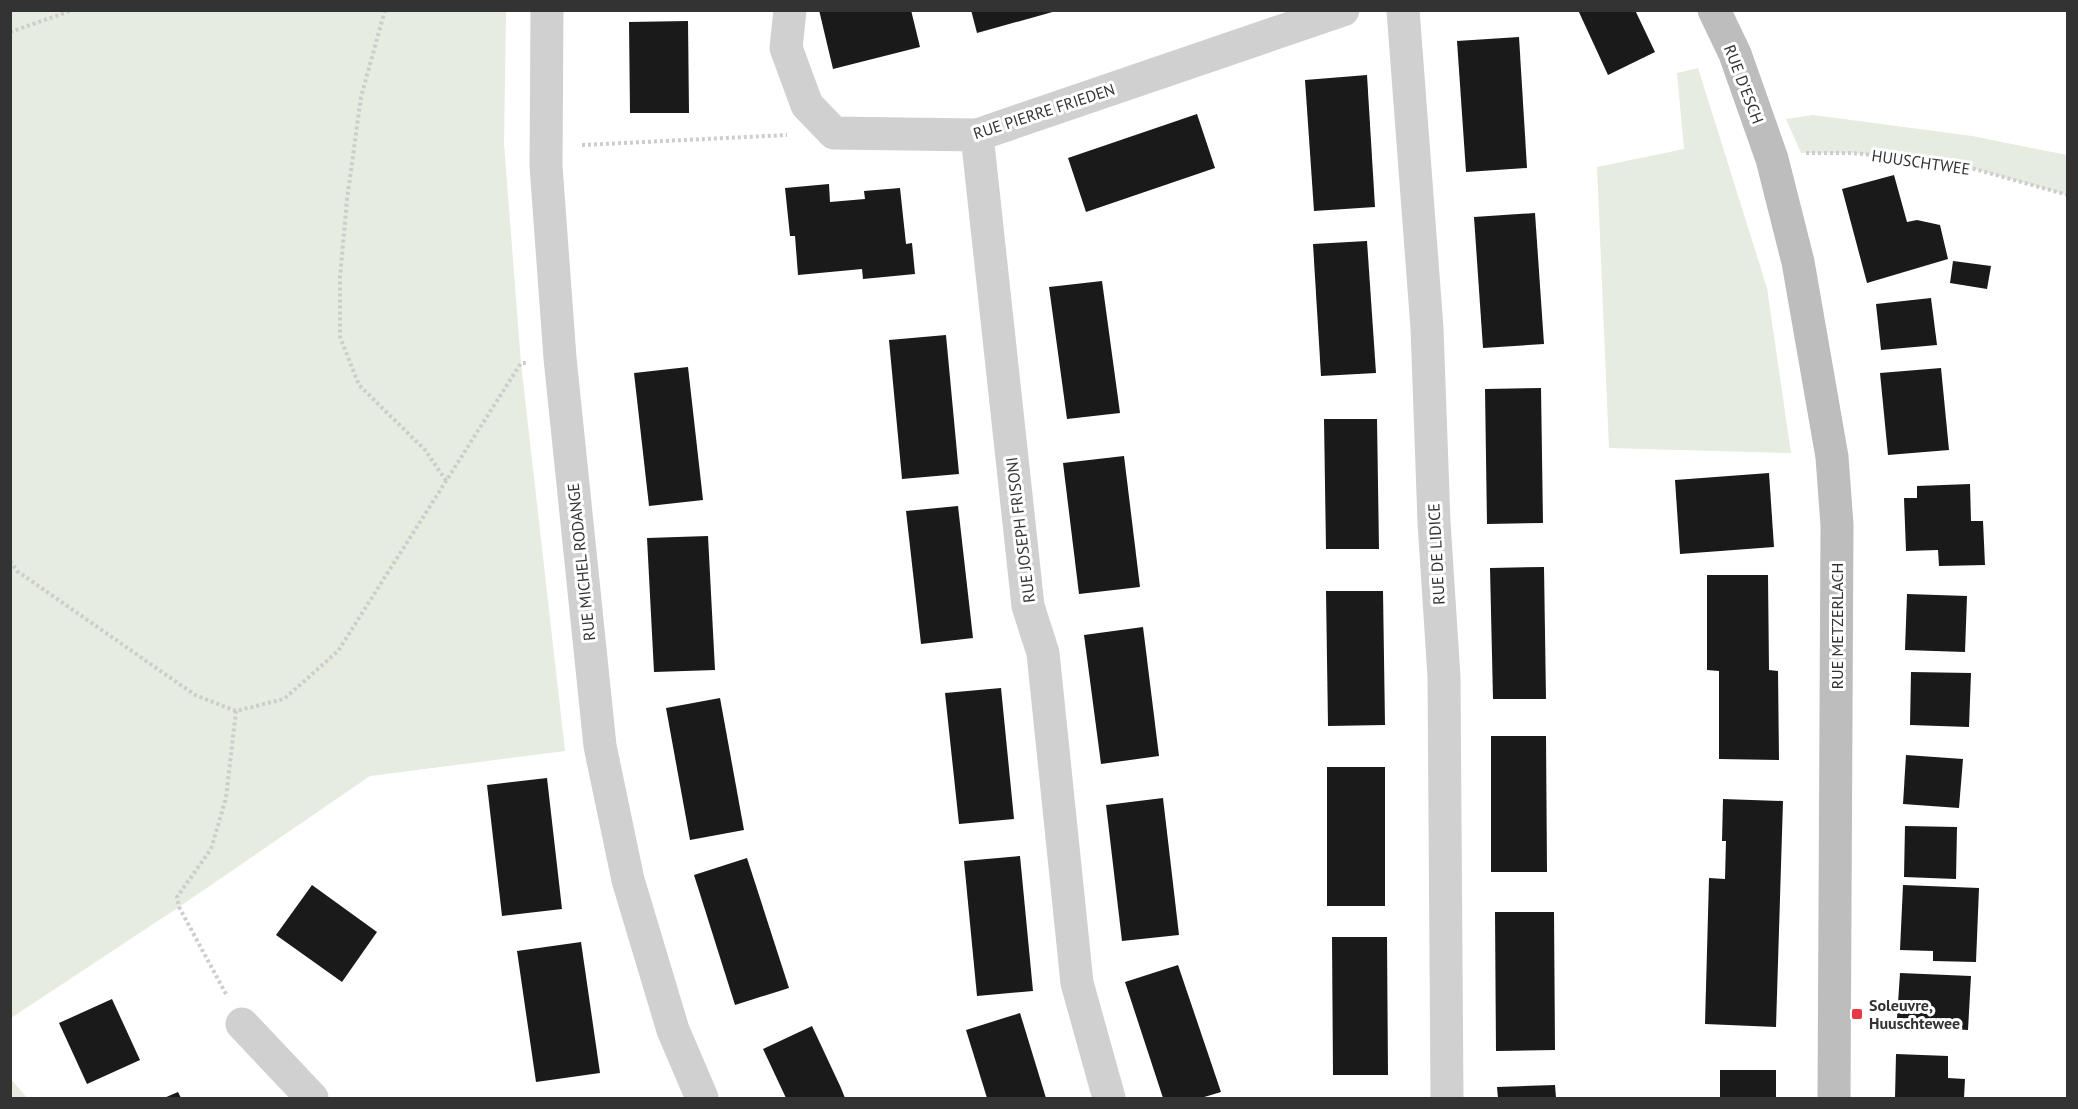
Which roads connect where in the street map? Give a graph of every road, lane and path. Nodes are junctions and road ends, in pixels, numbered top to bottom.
1 (74, 10) edge
2 (385, 10) edge
3 (547, 10) edge
4 (790, 10) edge
5 (1343, 10) edge
6 (1403, 10) edge
7 (1714, 10) edge
8 (10, 32) edge
9 (834, 133) junction
10 (977, 135) junction
11 (545, 147) junction
12 (1772, 159) junction
13 (2067, 195) edge
14 (560, 358) junction
15 (447, 482) junction
16 (10, 561) edge
17 (236, 711) junction
18 (242, 1024) joint
19 (312, 1098) edge
20 (702, 1098) edge
21 (1109, 1098) edge
22 (1447, 1098) edge
23 (1834, 1098) edge

1 - 8 path
2 - 15 path
3 - 11 street, RUE MICHEL RODANGE
4 - 9 street
5 - 10 street, RUE PIERRE FRIEDEN
6 - 22 street, RUE DE LIDICE
7 - 12 main road, RUE D'ESCH
9 - 10 street, RUE PIERRE FRIEDEN
9 - 11 path
10 - 21 street, RUE JOSEPH FRISONI
11 - 14 street, RUE MICHEL RODANGE
12 - 13 path, HUUSCHTWEE
12 - 23 main road, RUE METZERLACH
14 - 15 path
14 - 20 street, RUE MICHEL RODANGE
15 - 17 path
16 - 17 path
17 - 18 path
18 - 19 street

